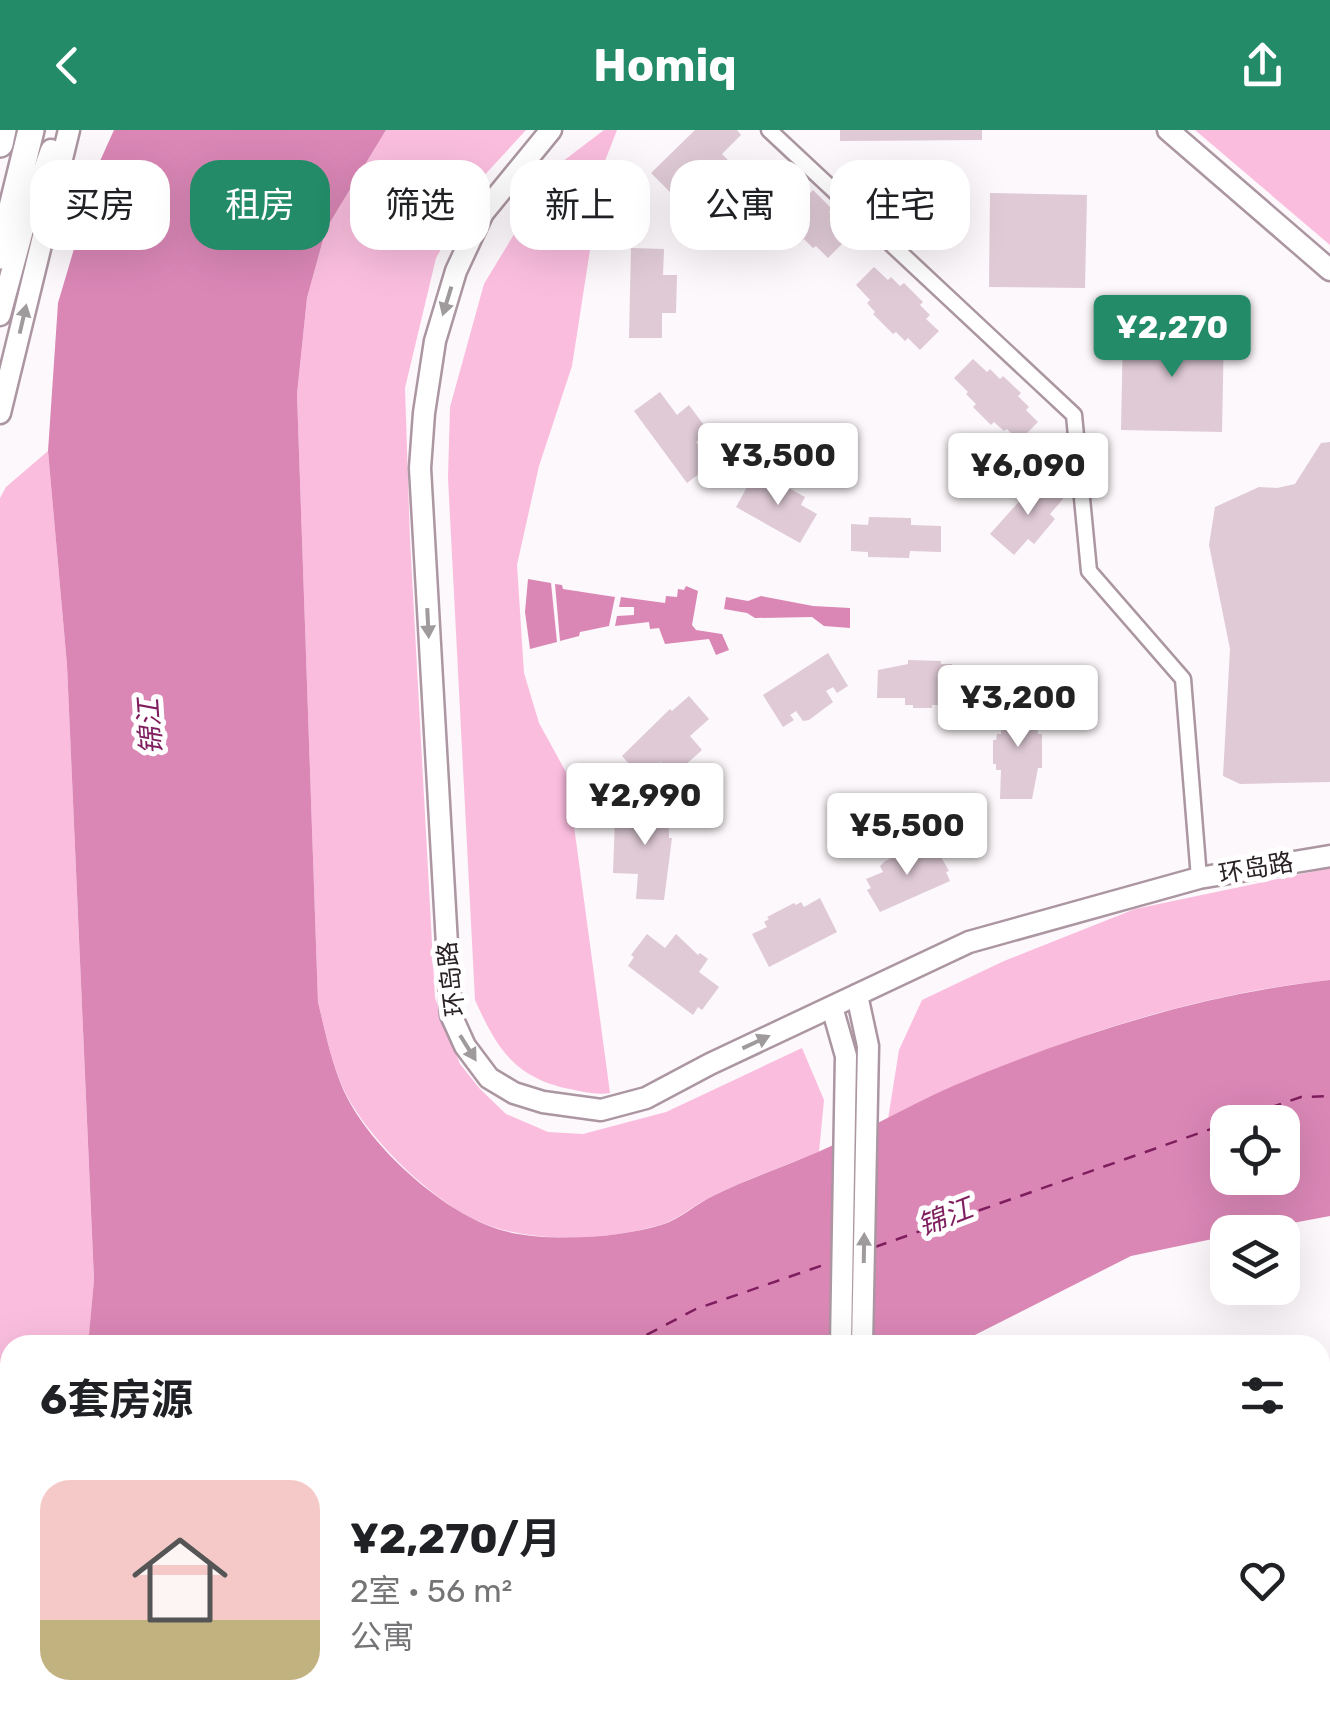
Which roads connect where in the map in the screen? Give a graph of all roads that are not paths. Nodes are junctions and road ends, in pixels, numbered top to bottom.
1 (4, 130) edge
2 (31, 130) edge
3 (58, 130) edge
4 (70, 130) edge
5 (551, 130) edge
6 (769, 130) edge
7 (1168, 130) edge
8 (0, 144) edge
9 (0, 256) edge
10 (1330, 270) edge
11 (0, 315) edge
12 (0, 414) edge
13 (1330, 856) edge
14 (1198, 878) junction
15 (857, 995) junction
16 (832, 1007) junction
17 (840, 1335) edge
18 (862, 1335) edge

1 - 8 highway
2 - 9 highway
3 - 11 street
12 -> 4 street
5 -> 16 street, 环岛路
6 - 14 street
7 - 10 street
13 - 14 street, 环岛路
14 - 15 street, 环岛路
15 - 16 street, 环岛路
18 -> 15 street
16 - 17 street

